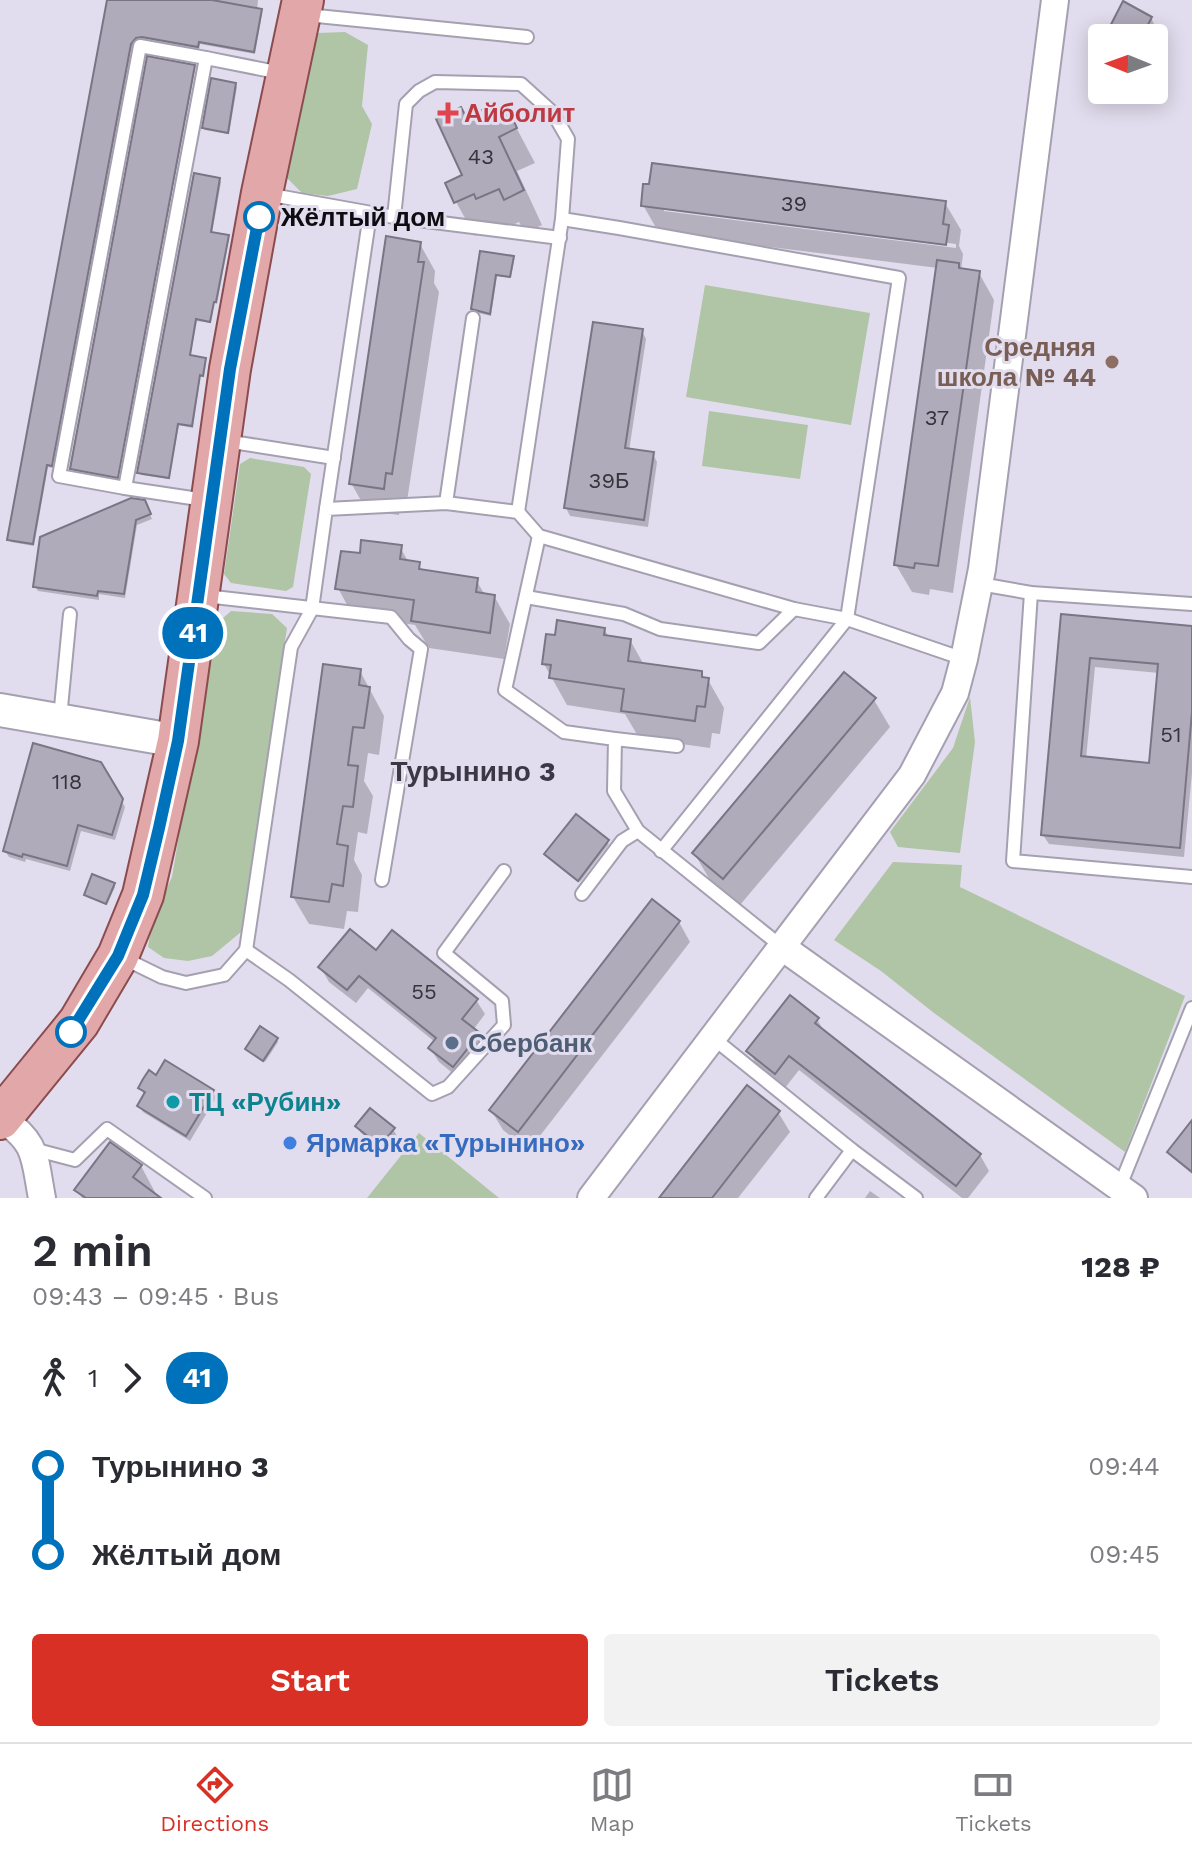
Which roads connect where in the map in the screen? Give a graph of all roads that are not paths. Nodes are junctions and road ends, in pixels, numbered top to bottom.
1 (1055, 0) edge
2 (300, 4) edge
3 (527, 37) dead end
4 (206, 58) junction
5 (288, 75) junction
6 (262, 193) junction
7 (370, 214) junction
8 (394, 217) junction
9 (562, 219) junction
10 (560, 238) junction
11 (473, 318) dead end
12 (220, 440) junction
13 (334, 458) junction
14 (125, 488) junction
15 (211, 501) junction
16 (446, 503) junction
17 (326, 509) junction
18 (518, 512) junction
19 (539, 536) junction
20 (980, 584) junction
21 (1031, 593) junction
22 (198, 595) junction
23 (526, 597) junction
24 (1192, 604) edge
25 (312, 609) junction
26 (794, 609) junction
27 (70, 614) dead end
28 (847, 619) junction
29 (964, 659) junction
30 (0, 710) edge
31 (60, 721) junction
32 (615, 739) junction
33 (178, 741) junction
34 (677, 746) dead end
35 (638, 831) junction
36 (661, 851) junction
37 (504, 871) dead end
38 (1192, 877) edge
39 (382, 880) dead end
40 (582, 894) dead end
41 (782, 947) junction
42 (246, 950) junction
43 (118, 956) junction
44 (1192, 1008) edge
45 (713, 1038) junction
46 (1, 1118) edge
47 (33, 1149) junction
48 (852, 1150) junction
49 (1127, 1192) edge
50 (42, 1198) edge
51 (205, 1198) edge
52 (591, 1198) edge
53 (816, 1198) edge
54 (916, 1198) edge

1 - 20 street
2 - 3 lane
2 - 5 main road
4 - 5 lane
4 - 14 lane
4 - 14 lane
5 - 6 main road
6 - 7 lane
6 - 12 main road
7 - 8 lane
7 - 13 lane
8 - 9 lane
8 - 10 lane
9 - 10 lane
9 - 28 lane
10 - 18 lane
11 - 16 lane
12 - 13 lane
12 - 15 main road
13 - 17 lane
14 - 15 lane
15 - 22 main road
16 - 17 lane
16 - 18 lane
17 - 25 lane
18 - 19 lane
19 - 23 lane
19 - 26 lane
20 - 21 lane
20 - 29 street
21 - 24 lane
21 - 38 lane
22 - 25 lane
22 - 33 main road
23 - 26 lane
23 - 32 lane
25 - 39 lane
25 - 42 lane
26 - 28 lane
27 - 31 lane
28 - 29 lane
28 - 36 lane
29 - 41 street
30 - 31 street
31 - 33 street
32 - 34 lane
32 - 35 lane
33 - 43 main road
35 - 36 lane
35 - 40 lane
36 - 41 lane
37 - 42 lane
41 - 45 street
41 - 49 street
42 - 43 lane
43 - 46 main road
44 - 49 lane
45 - 48 lane
45 - 52 street
46 - 47 street
47 - 50 street
47 - 51 lane
48 - 53 lane
48 - 54 lane

